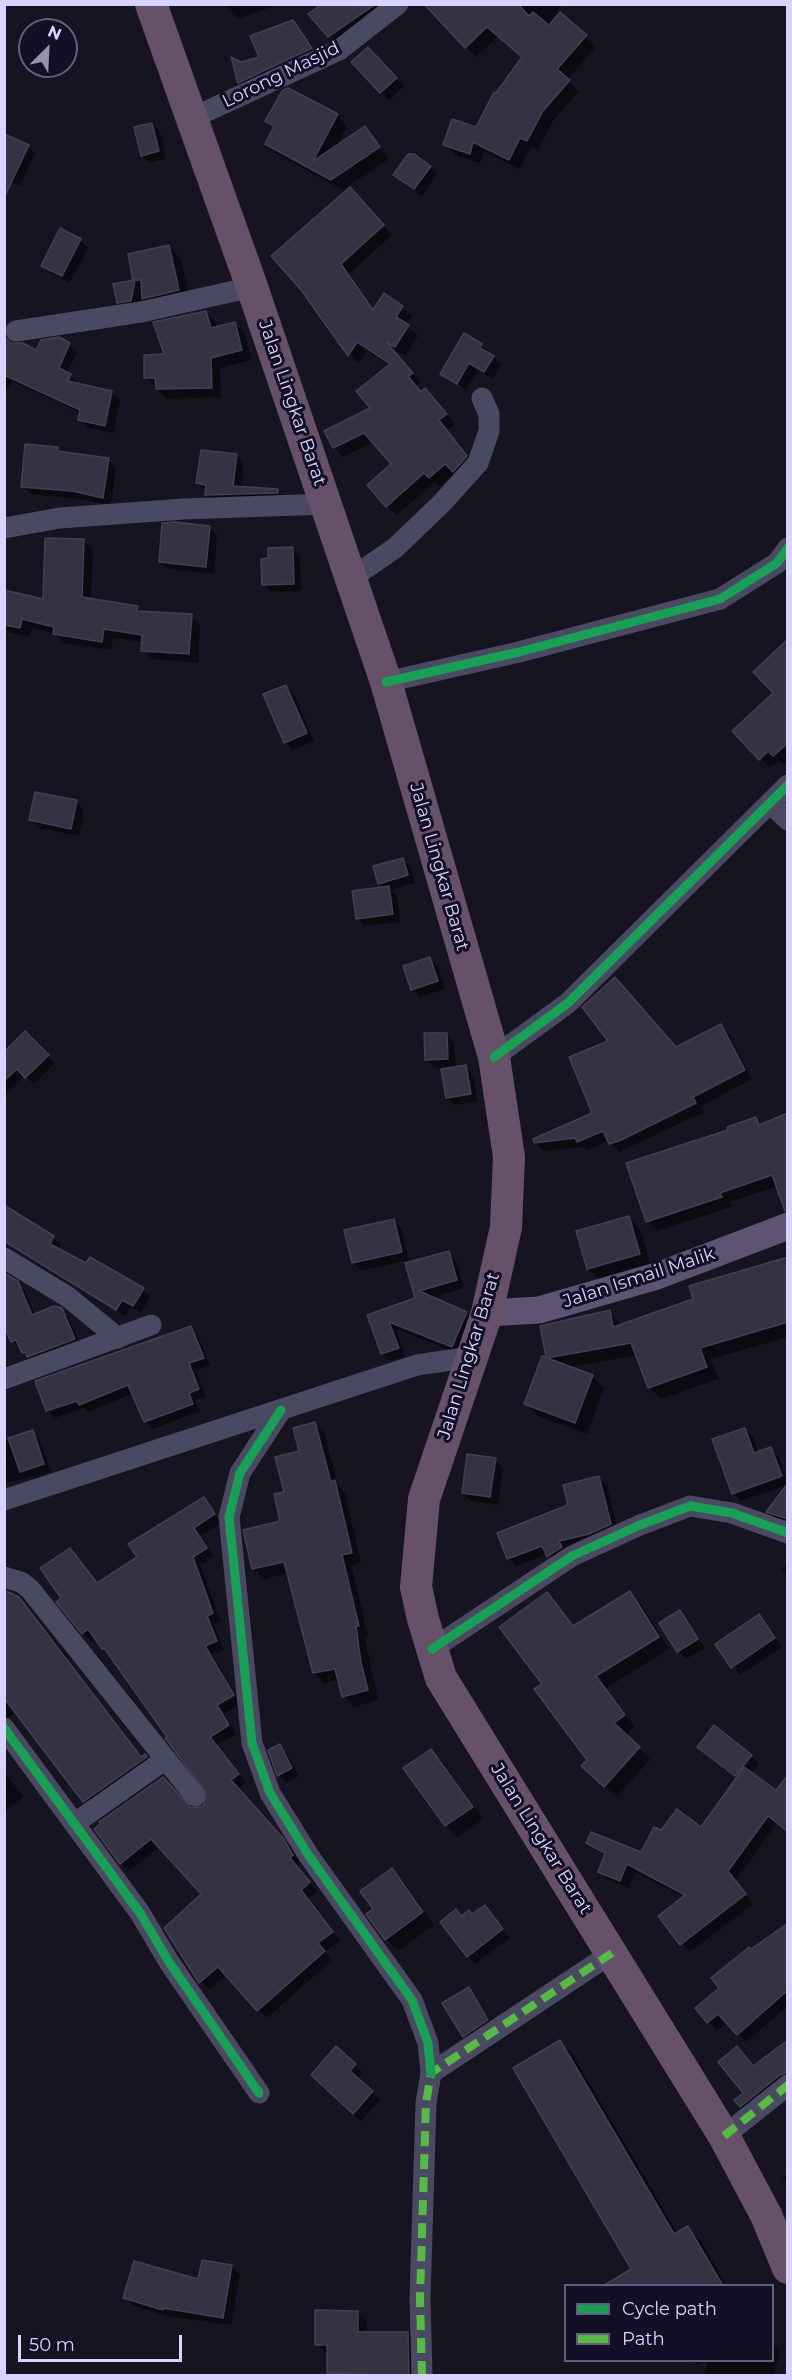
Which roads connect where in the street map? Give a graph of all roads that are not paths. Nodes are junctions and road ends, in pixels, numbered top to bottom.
1 (151, 4) edge
2 (398, 4) edge
3 (190, 119) junction
4 (252, 287) junction
5 (16, 331) dead end
6 (482, 398) dead end
7 (327, 504) junction
8 (4, 528) edge
9 (788, 548) edge
10 (350, 579) junction
11 (386, 682) junction
12 (788, 785) edge
13 (771, 804) junction
14 (788, 820) edge
15 (494, 1057) junction
16 (788, 1226) edge
17 (4, 1258) edge
18 (487, 1313) junction
19 (151, 1325) dead end
20 (118, 1338) junction
21 (471, 1357) junction
22 (4, 1379) edge
23 (281, 1410) junction
24 (6, 1495) edge
25 (788, 1533) edge
26 (4, 1578) edge
27 (432, 1649) junction
28 (4, 1728) edge
29 (166, 1759) junction
30 (195, 1796) dead end
31 (75, 1823) junction
32 (612, 1953) junction
33 (431, 2073) junction
34 (788, 2085) edge
35 (259, 2093) dead end
36 (724, 2136) junction
37 (788, 2268) edge
38 (422, 2376) edge

1 - 3 highway, Jalan Lingkar Barat
2 - 3 street, Lorong Masjid
3 - 4 highway, Jalan Lingkar Barat
4 - 5 street
4 - 7 highway, Jalan Lingkar Barat
6 - 10 street
7 - 8 street
7 - 10 highway, Jalan Lingkar Barat
9 - 11 street
10 - 11 highway, Jalan Lingkar Barat
11 - 15 highway, Jalan Lingkar Barat
12 - 13 street
13 - 14 street
13 - 15 street
15 - 18 highway, Jalan Lingkar Barat
16 - 18 main road, Jalan Ismail Malik
17 - 20 street
18 - 21 highway, Jalan Lingkar Barat
19 - 20 street
20 - 22 street
21 - 23 street
21 - 27 highway, Jalan Lingkar Barat
23 - 24 street
23 - 33 street
25 - 27 street
26 - 29 street
27 - 32 highway, Jalan Lingkar Barat
28 - 31 street
29 - 30 street
29 - 31 street
31 - 35 street
32 - 33 street
32 - 36 highway, Jalan Lingkar Barat
33 - 38 street
34 - 36 street
36 - 37 highway, Jalan Lingkar Barat

